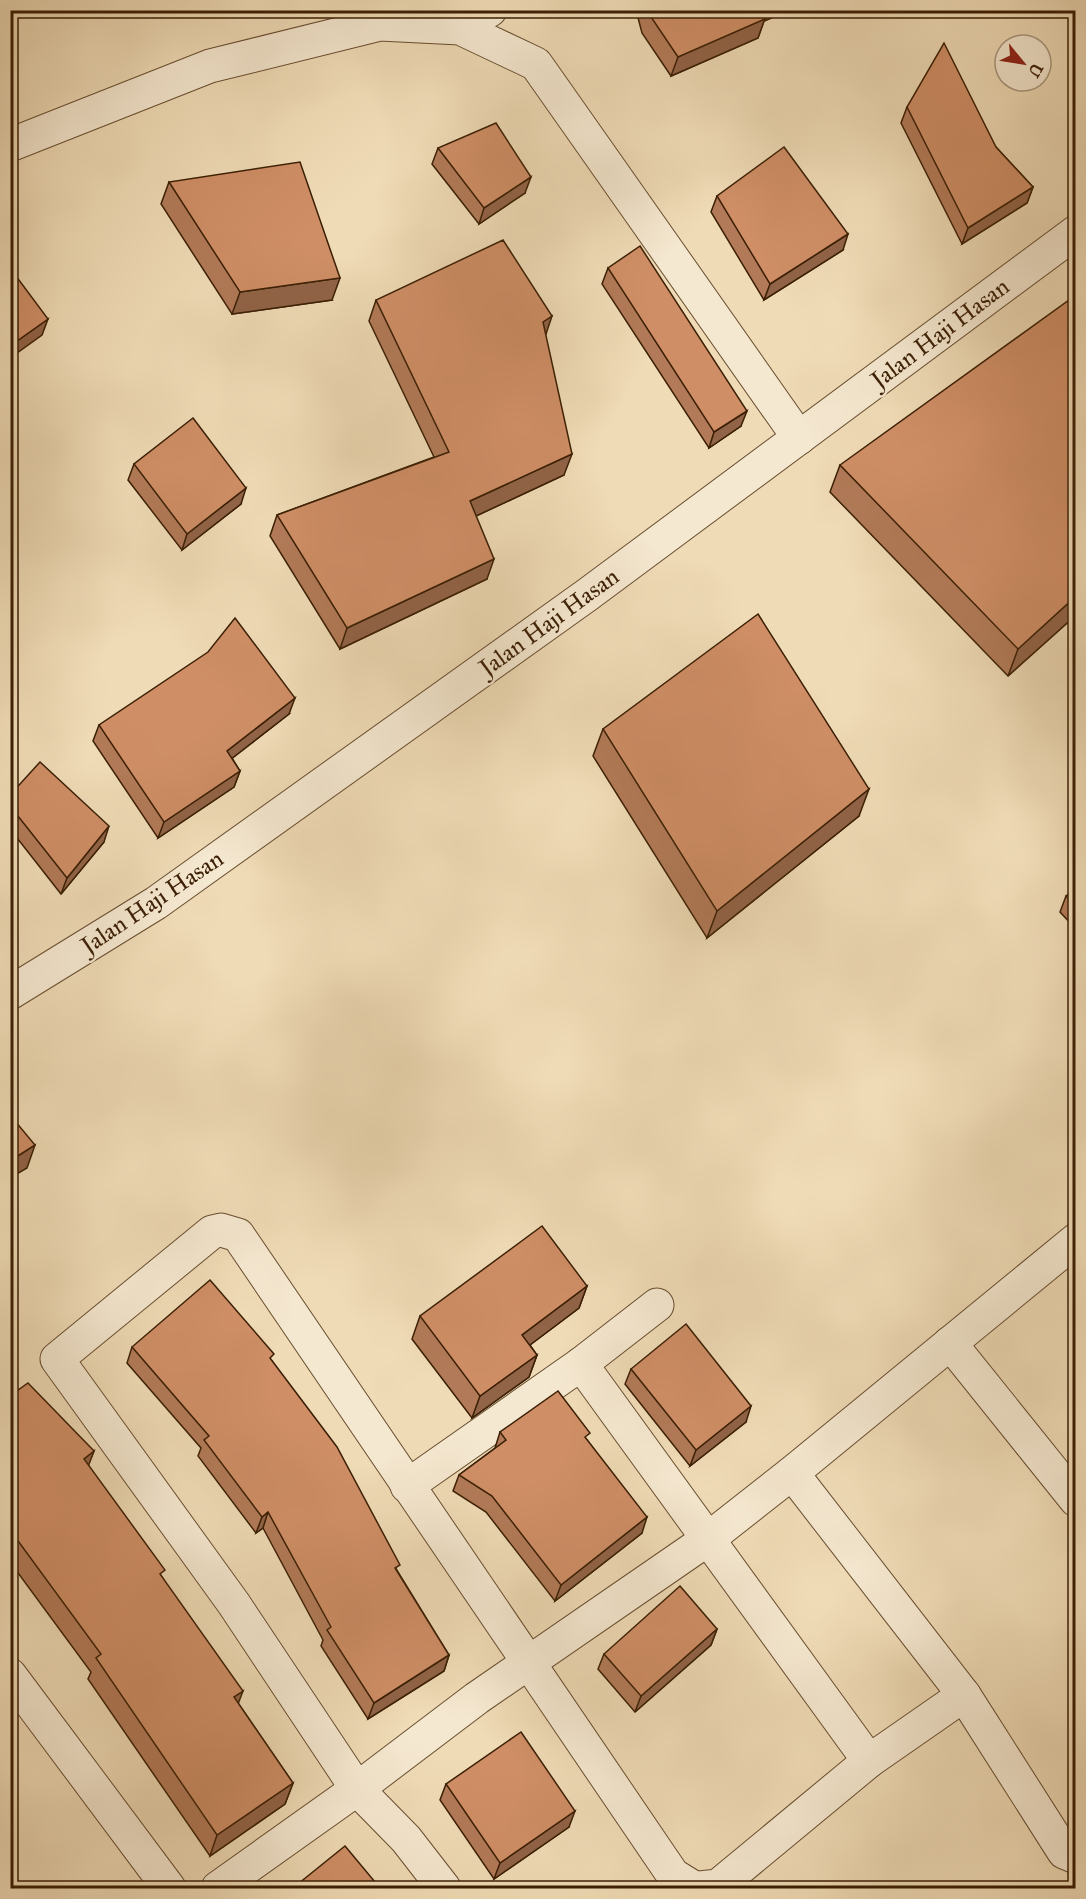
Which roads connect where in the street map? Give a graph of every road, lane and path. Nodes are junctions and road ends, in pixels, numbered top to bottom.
1 (490, 10) edge
2 (460, 28) junction
3 (10, 145) edge
4 (1076, 232) edge
5 (799, 438) junction
6 (10, 993) edge
7 (1076, 1240) edge
8 (657, 1305) dead end
9 (950, 1343) junction
10 (581, 1364) junction
11 (792, 1473) junction
12 (407, 1486) junction
13 (1076, 1500) edge
14 (708, 1539) junction
15 (529, 1661) junction
16 (10, 1675) edge
17 (964, 1695) junction
18 (869, 1761) junction
19 (357, 1789) junction
20 (1076, 1857) edge
21 (169, 1888) edge
22 (218, 1888) edge
23 (444, 1888) edge
24 (694, 1888) edge
25 (700, 1888) edge

1 - 2 street
2 - 3 street
2 - 5 street
4 - 5 street, Jalan Haji Hasan
5 - 6 street, Jalan Haji Hasan
7 - 9 street
8 - 10 street
9 - 11 street
9 - 13 street
10 - 12 street
10 - 14 street
11 - 14 street
11 - 17 street
12 - 15 street
12 - 19 street
14 - 15 street
14 - 18 street
15 - 19 street
15 - 24 street
16 - 21 street
17 - 18 street
17 - 20 street
18 - 25 street
19 - 22 street
19 - 23 street

